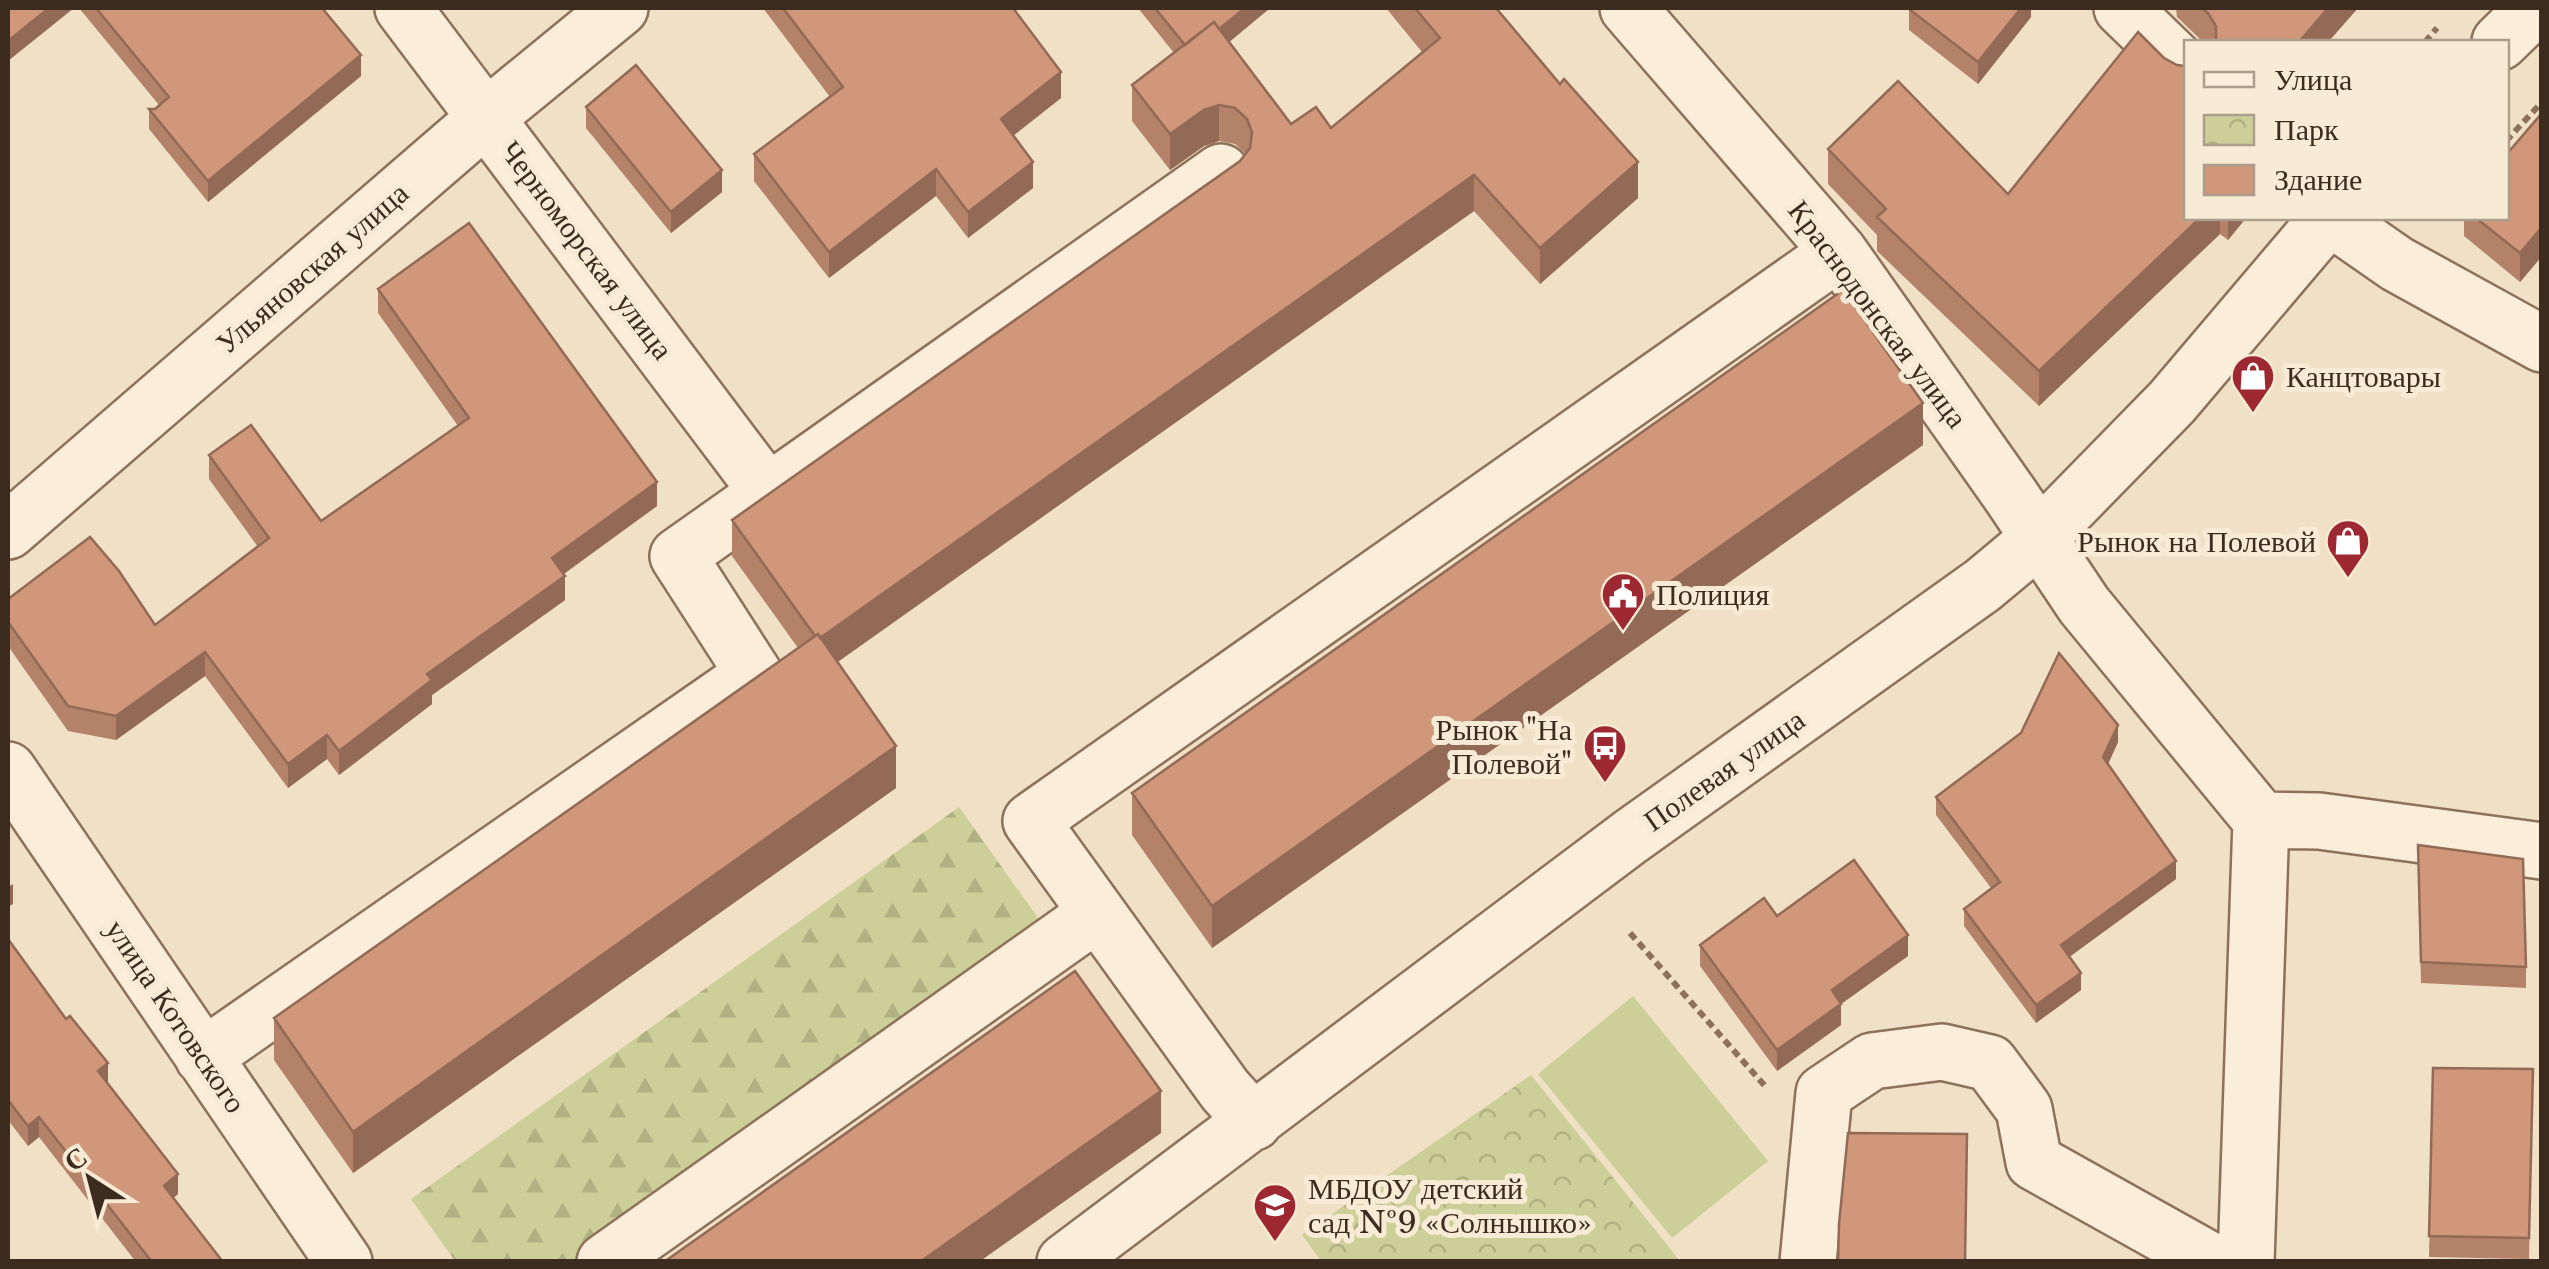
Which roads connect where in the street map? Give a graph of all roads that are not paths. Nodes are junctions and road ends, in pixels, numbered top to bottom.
1 (403, 8) edge
2 (620, 8) edge
3 (1628, 8) edge
4 (2122, 8) edge
5 (2535, 8) edge
6 (2502, 40) edge
7 (2184, 68) edge
8 (487, 117) junction
9 (1221, 172) edge
10 (2327, 220) edge
11 (2332, 220) edge
12 (1839, 252) junction
13 (2542, 344) edge
14 (769, 494) junction
15 (8, 531) edge
16 (2038, 539) junction
17 (8, 770) edge
18 (2261, 820) junction
19 (2542, 851) edge
20 (1096, 914) junction
21 (204, 1057) junction
22 (1254, 1122) junction
23 (344, 1262) edge
24 (605, 1262) edge
25 (1065, 1262) edge
26 (1808, 1262) edge
27 (2213, 1262) edge
28 (2246, 1262) edge

1 - 8 street, Черноморская улица
2 - 8 street, Ульяновская улица
3 - 12 street, Краснодонская улица
4 - 7 street
5 - 6 street
8 - 14 street, Черноморская улица
8 - 15 street, Ульяновская улица
9 - 14 street
10 - 16 street, Полевая улица
11 - 13 street
12 - 16 street, Краснодонская улица
12 - 20 street
14 - 21 street
16 - 18 street, Краснодонская улица
16 - 22 street, Полевая улица
17 - 21 street, улица Котовского
18 - 19 street
18 - 28 street
20 - 22 street
20 - 24 street
21 - 23 street, улица Котовского
22 - 25 street, Полевая улица
26 - 27 street

